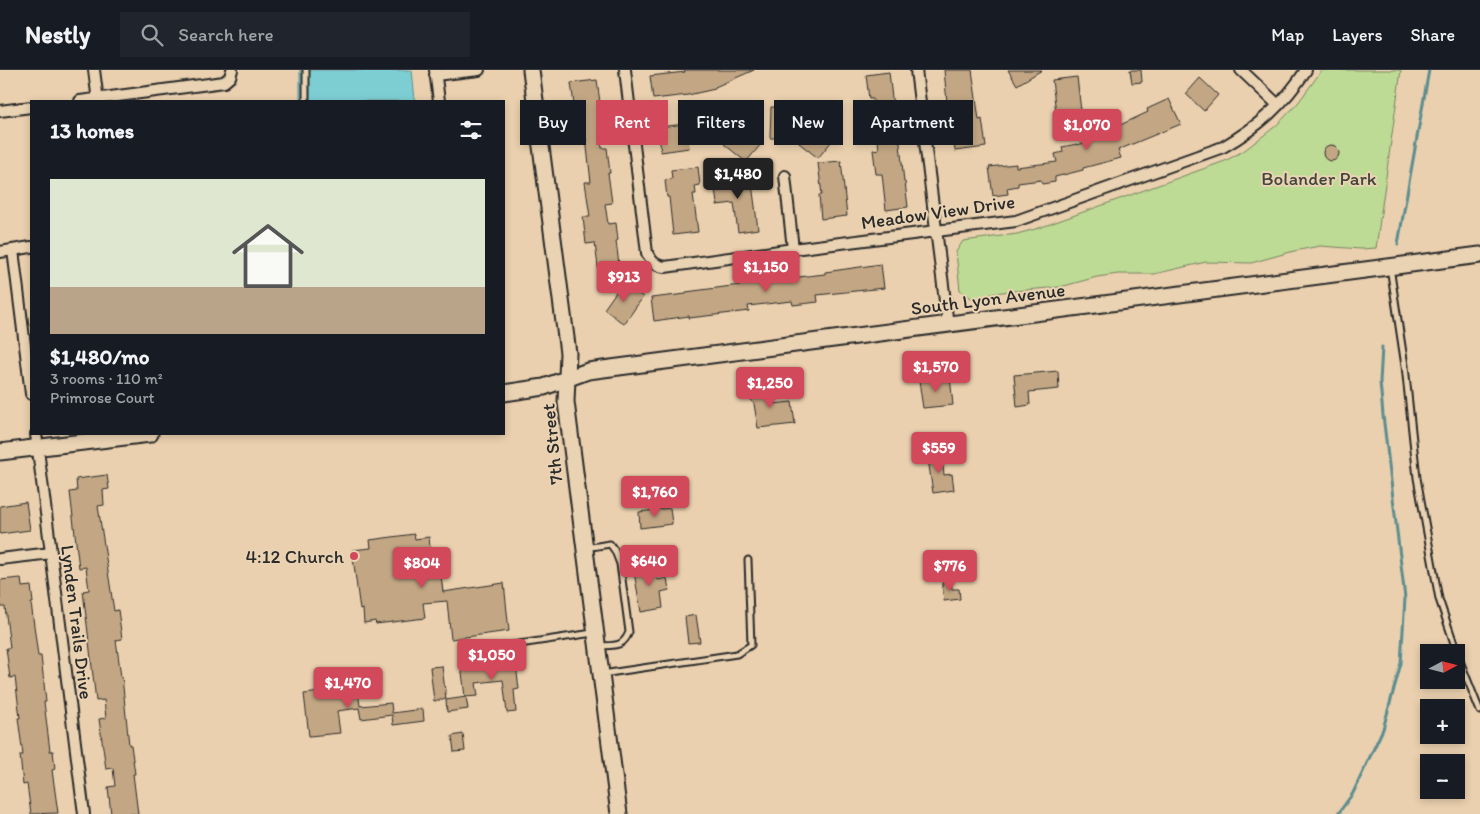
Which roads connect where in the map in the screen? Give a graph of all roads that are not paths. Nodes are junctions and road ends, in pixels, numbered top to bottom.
1 (94, 70) edge
2 (232, 70) edge
3 (306, 70) edge
4 (479, 70) edge
5 (531, 70) edge
6 (625, 70) edge
7 (916, 70) edge
8 (1241, 70) edge
9 (1306, 70) edge
10 (435, 73) edge
11 (97, 100) edge
12 (306, 100) edge
13 (438, 100) edge
14 (1278, 105) junction
15 (30, 107) edge
16 (0, 111) edge
17 (785, 176) dead end
18 (936, 232) junction
19 (30, 247) edge
20 (793, 249) junction
21 (13, 250) junction
22 (0, 252) edge
23 (1480, 255) edge
24 (1390, 267) junction
25 (948, 325) junction
26 (567, 379) junction
27 (30, 386) edge
28 (505, 392) edge
29 (131, 435) edge
30 (37, 440) edge
31 (0, 452) edge
32 (585, 548) junction
33 (51, 553) junction
34 (0, 559) edge
35 (748, 560) dead end
36 (597, 639) junction
37 (473, 651) dead end
38 (601, 674) junction
39 (1480, 711) edge
40 (84, 814) edge
41 (619, 814) edge

1 - 11 street
2 - 11 street
3 - 12 lane
4 - 10 street
5 - 26 street, 7th Street
6 - 20 street, Meadow View Drive
7 - 18 street
8 - 14 street
9 - 14 street, Meadow View Drive
10 - 13 street
14 - 18 street, Meadow View Drive
15 - 16 street
17 - 20 street
18 - 20 street, Meadow View Drive
18 - 25 street
19 - 21 street
21 - 22 street
21 - 27 street
23 - 24 street, South Lyon Avenue
24 - 25 street, South Lyon Avenue
24 - 39 lane
25 - 26 street, South Lyon Avenue
26 - 28 street, South Lyon Avenue
26 - 32 street, 7th Street
29 - 30 street
30 - 31 street
30 - 33 street, Lynden Trails Drive
32 - 36 street, 7th Street
32 - 36 lane
33 - 34 street
33 - 40 street, Lynden Trails Drive
35 - 38 lane
36 - 37 lane
36 - 38 street, 7th Street
38 - 41 street, 7th Street

